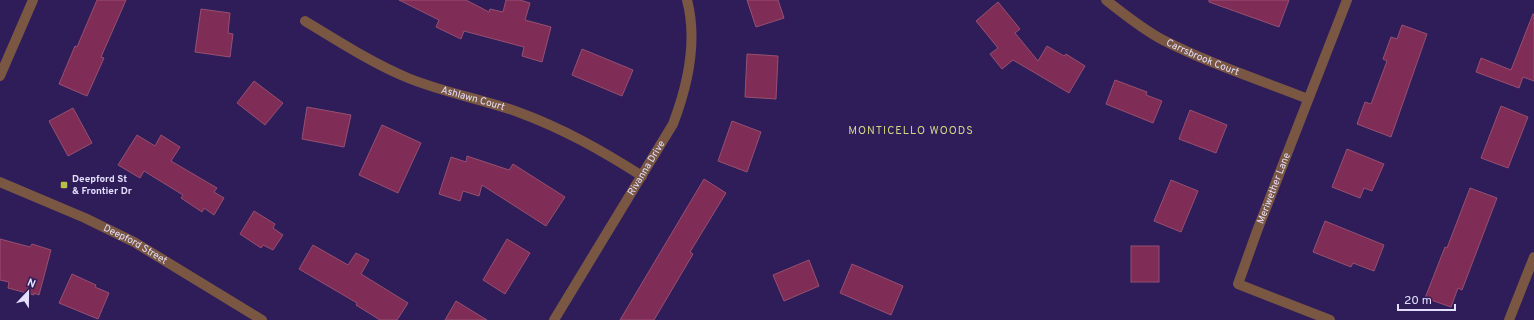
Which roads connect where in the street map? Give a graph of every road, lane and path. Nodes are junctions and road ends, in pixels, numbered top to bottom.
1 (687, 0) edge
2 (1106, 0) edge
3 (1347, 0) edge
4 (29, 1) edge
5 (304, 21) dead end
6 (0, 76) edge
7 (1308, 99) junction
8 (642, 176) junction
9 (0, 182) edge
10 (1534, 257) edge
11 (262, 320) edge
12 (554, 320) edge
13 (1330, 320) edge
14 (1510, 320) edge

1 - 8 street, Rivanna Drive
2 - 7 street, Carrsbrook Court
3 - 7 street, Meriwether Lane
4 - 6 street
5 - 8 street, Ashlawn Court
7 - 13 street, Meriwether Lane
8 - 12 street, Rivanna Drive
9 - 11 street, Deepford Street
10 - 14 street

